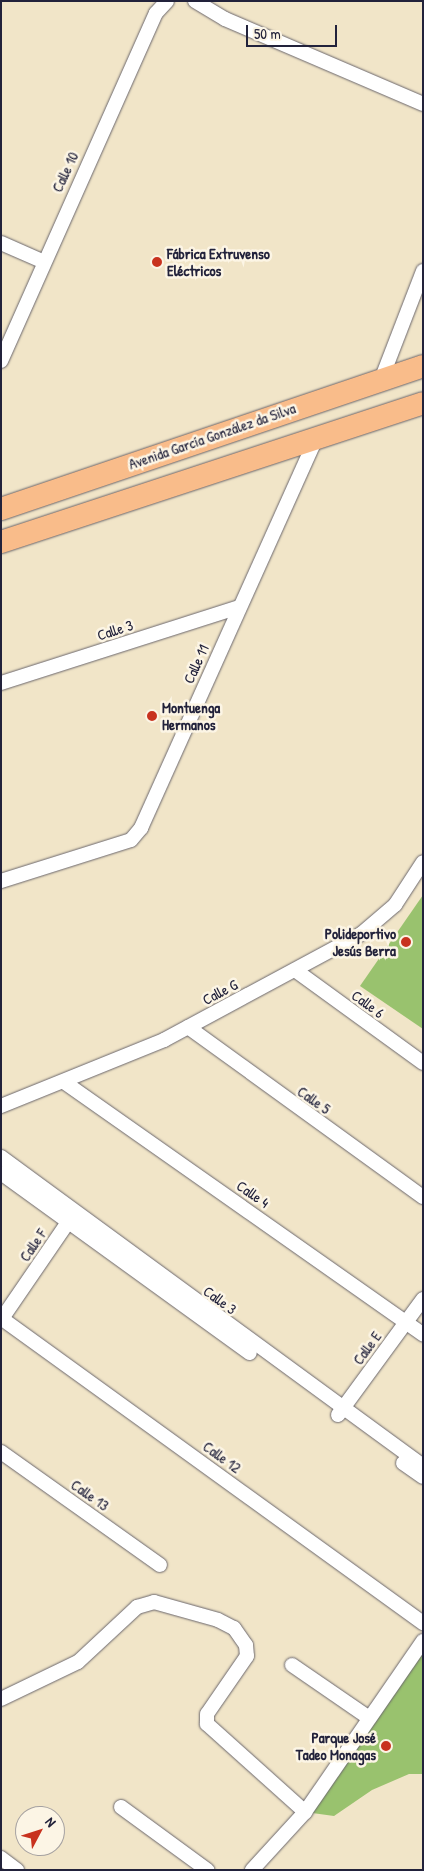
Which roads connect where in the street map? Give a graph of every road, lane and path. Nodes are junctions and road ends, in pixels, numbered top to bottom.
1 (167, 1) edge
2 (195, 1) edge
3 (423, 104) edge
4 (1, 243) edge
5 (44, 262) junction
6 (423, 271) edge
7 (1, 361) edge
8 (423, 366) edge
9 (381, 380) junction
10 (347, 389) junction
11 (423, 403) edge
12 (394, 413) junction
13 (362, 423) junction
14 (309, 447) junction
15 (1, 508) edge
16 (1, 542) edge
17 (239, 607) junction
18 (1, 683) edge
19 (423, 862) edge
20 (1, 882) edge
21 (295, 970) junction
22 (188, 1027) junction
23 (423, 1063) edge
24 (64, 1082) junction
25 (1, 1106) edge
26 (1, 1157) edge
27 (1, 1173) edge
28 (423, 1197) edge
29 (72, 1217) junction
30 (423, 1299) edge
31 (2, 1318) edge
32 (406, 1322) junction
33 (423, 1334) edge
34 (340, 1413) junction
35 (1, 1452) edge
36 (423, 1466) edge
37 (423, 1477) edge
38 (160, 1565) dead end
39 (423, 1623) edge
40 (423, 1641) edge
41 (292, 1665) dead end
42 (1, 1699) edge
43 (368, 1718) junction
44 (121, 1807) dead end
45 (305, 1812) junction
46 (1, 1858) edge
47 (17, 1870) edge
48 (207, 1870) edge
49 (252, 1870) edge

1 - 5 street, Calle 10
2 - 3 street
4 - 5 street
5 - 7 street, Calle 10
6 - 9 street
8 - 9 main road, Avenida García González da Silva
9 - 10 main road, Avenida García González da Silva
9 - 12 main road
10 - 13 main road
10 - 15 main road, Avenida García González da Silva
11 - 12 main road
12 - 13 main road
13 - 14 main road
14 - 16 main road
14 - 17 street, Calle 11
17 - 18 street, Calle 3
17 - 20 street, Calle 11
19 - 21 street, Calle G
21 - 22 street, Calle G
21 - 23 street, Calle 6
22 - 24 street, Calle G
22 - 28 street, Calle 5
24 - 25 street, Calle G
24 - 32 street, Calle 4
26 - 29 street, Calle 3
27 - 29 street, Calle 3
29 - 31 street, Calle F
29 - 34 street, Calle 3
30 - 32 street, Calle E
31 - 39 street, Calle 12
32 - 33 street, Calle 4
32 - 34 street, Calle E
34 - 36 street, Calle 3
34 - 37 street, Calle 3
35 - 38 street, Calle 13
40 - 43 street
41 - 43 street
42 - 45 street
43 - 45 street
44 - 48 street
45 - 49 street
46 - 47 street

